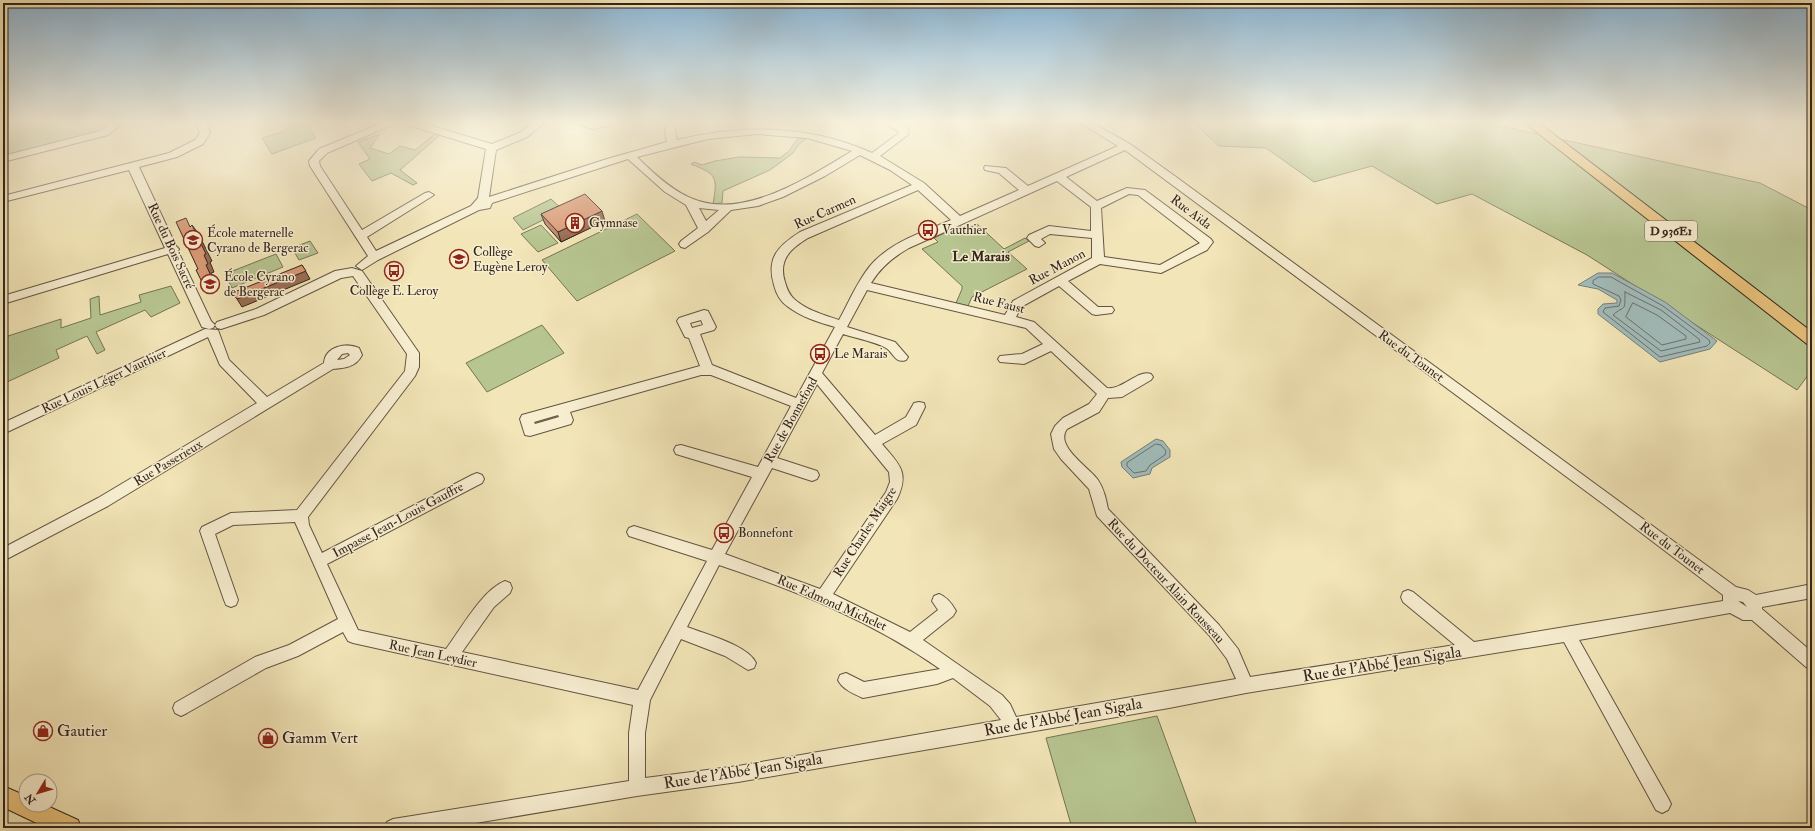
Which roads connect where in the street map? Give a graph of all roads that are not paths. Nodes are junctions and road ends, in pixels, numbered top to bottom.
1 (148, 162) edge
2 (314, 162) edge
3 (489, 162) edge
4 (612, 162) edge
5 (636, 162) edge
6 (841, 162) edge
7 (881, 162) edge
8 (1090, 162) edge
9 (1147, 162) edge
10 (1580, 162) edge
11 (133, 166) junction
12 (989, 168) dead end
13 (1058, 176) junction
14 (920, 185) junction
15 (1026, 190) junction
16 (429, 195) dead end
17 (3, 199) edge
18 (483, 203) junction
19 (691, 203) junction
20 (1096, 206) junction
21 (727, 207) junction
22 (957, 220) junction
23 (704, 228) junction
24 (1097, 235) junction
25 (361, 236) junction
26 (1039, 243) dead end
27 (685, 244) dead end
28 (172, 249) junction
29 (374, 257) junction
30 (1098, 260) junction
31 (357, 271) junction
32 (1060, 281) junction
33 (864, 284) junction
34 (3, 300) edge
35 (1108, 310) dead end
36 (1009, 319) junction
37 (841, 327) junction
38 (212, 329) junction
39 (693, 332) dead end
40 (1812, 340) edge
41 (1052, 346) junction
42 (902, 357) dead end
43 (1004, 359) dead end
44 (330, 365) dead end
45 (707, 369) junction
46 (816, 374) junction
47 (1147, 377) dead end
48 (1104, 393) junction
49 (266, 404) junction
50 (799, 404) junction
51 (919, 407) dead end
52 (563, 409) dead end
53 (3, 429) edge
54 (873, 442) junction
55 (681, 450) dead end
56 (768, 461) junction
57 (761, 474) junction
58 (812, 474) dead end
59 (477, 479) dead end
60 (301, 516) junction
61 (634, 532) dead end
62 (3, 555) edge
63 (716, 557) junction
64 (320, 561) junction
65 (505, 588) dead end
66 (1812, 591) edge
67 (824, 596) junction
68 (1408, 597) dead end
69 (231, 600) dead end
70 (1733, 600) junction
71 (939, 601) dead end
72 (1754, 607) junction
73 (347, 622) junction
74 (678, 631) junction
75 (1568, 635) junction
76 (912, 640) junction
77 (1472, 650) junction
78 (449, 658) junction
79 (1812, 662) edge
80 (748, 663) dead end
81 (955, 670) junction
82 (846, 680) dead end
83 (1246, 684) junction
84 (642, 699) junction
85 (181, 708) dead end
86 (1010, 726) junction
87 (637, 788) junction
88 (3, 796) edge
89 (1662, 804) dead end
90 (70, 828) edge
91 (393, 828) edge

1 - 11 street
2 - 25 street
3 - 18 street
4 - 18 street, Rue Louis Léger Vauthier
5 - 19 street
6 - 21 street
7 - 14 street, Rue Louis Léger Vauthier
8 - 13 street, Rue de Bonnefond
9 - 70 street, Rue du Tounet
10 - 40 main road, D 936E1
11 - 17 street
11 - 28 street, Rue du Bois Sacré
12 - 15 street
13 - 15 street, Rue de Bonnefond
13 - 20 street
14 - 22 street, Rue Louis Léger Vauthier
14 - 37 street, Rue Carmen
15 - 22 street, Rue de Bonnefond
16 - 25 street
18 - 29 street, Rue Louis Léger Vauthier
19 - 21 street
19 - 23 street
20 - 24 street, Rue Manon
20 - 30 street, Rue Aïda
21 - 23 street
22 - 33 street, Rue de Bonnefond
23 - 27 street
24 - 26 street
24 - 30 street, Rue Manon
25 - 29 street
28 - 34 street
28 - 38 street, Rue du Bois Sacré
29 - 31 street, Rue Louis Léger Vauthier
30 - 32 street, Rue Manon
31 - 38 street, Rue Louis Léger Vauthier
31 - 60 street
32 - 35 street
32 - 36 street, Rue Manon
33 - 36 street, Rue Faust
33 - 37 street, Rue de Bonnefond
36 - 41 street, Rue Faust
37 - 42 street, Rue Carmen
37 - 46 street, Rue de Bonnefond
38 - 49 street, Rue du Bois Sacré
38 - 53 street, Rue Louis Léger Vauthier
39 - 45 street
41 - 43 street
41 - 48 street, Rue Faust
44 - 49 street, Rue Passerieux
45 - 50 street
45 - 52 street
46 - 50 street, Rue de Bonnefond
46 - 54 street, Rue Charles Maigre
47 - 48 street
48 - 83 street, Rue du Docteur Alain Rousseau
49 - 62 street, Rue Passerieux
50 - 56 street, Rue de Bonnefond
51 - 54 street
54 - 67 street, Rue Charles Maigre
55 - 57 street
56 - 57 street, Rue de Bonnefond
56 - 58 street
57 - 63 street, Rue de Bonnefond
59 - 64 street, Impasse Jean-Louis Gauffre
60 - 64 street, Rue Jean Leydier
60 - 69 street
61 - 63 street, Rue Edmond Michelet
63 - 67 street, Rue Edmond Michelet
63 - 74 street, Rue de Bonnefond
64 - 73 street, Rue Jean Leydier
65 - 78 street
66 - 72 street
67 - 76 street, Rue Edmond Michelet
68 - 77 street
70 - 72 street
70 - 75 street, Rue de l'Abbé Jean Sigala
71 - 76 street
72 - 79 street
73 - 78 street, Rue Jean Leydier
73 - 85 street
74 - 80 street
74 - 84 street, Rue de Bonnefond
75 - 77 street, Rue de l'Abbé Jean Sigala
75 - 89 street
76 - 81 street, Rue Edmond Michelet
77 - 83 street, Rue de l'Abbé Jean Sigala
78 - 84 street, Rue Jean Leydier
81 - 82 street
81 - 86 street, Rue Edmond Michelet
83 - 86 street, Rue de l'Abbé Jean Sigala
84 - 87 street, Rue de Bonnefond
86 - 87 street, Rue de l'Abbé Jean Sigala
87 - 91 street, Rue de l'Abbé Jean Sigala
88 - 90 main road

